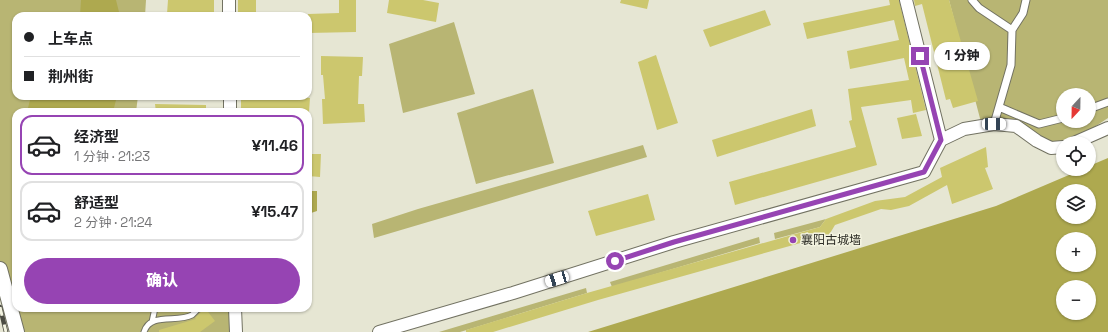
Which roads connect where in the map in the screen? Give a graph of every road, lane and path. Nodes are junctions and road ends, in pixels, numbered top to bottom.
1 (229, 0) edge
2 (906, 0) edge
3 (972, 0) edge
4 (1026, 0) edge
5 (229, 12) edge
6 (1012, 30) junction
7 (1108, 102) edge
8 (1096, 106) edge
9 (999, 107) junction
10 (1056, 120) edge
11 (994, 124) junction
12 (1108, 128) edge
13 (1090, 136) edge
14 (941, 140) junction
15 (1056, 148) edge
16 (0, 269) edge
17 (155, 312) edge
18 (194, 312) edge
19 (236, 312) edge
20 (152, 322) junction
21 (17, 332) edge
22 (144, 332) edge
23 (236, 332) edge
24 (380, 332) edge

1 - 5 street
2 - 14 street
3 - 6 street
4 - 6 street
6 - 9 street
7 - 8 street
9 - 10 street
9 - 11 street
11 - 14 street
11 - 15 street
12 - 13 street
14 - 24 street
16 - 21 main road
17 - 20 lane
18 - 20 lane
19 - 23 street
20 - 22 lane

